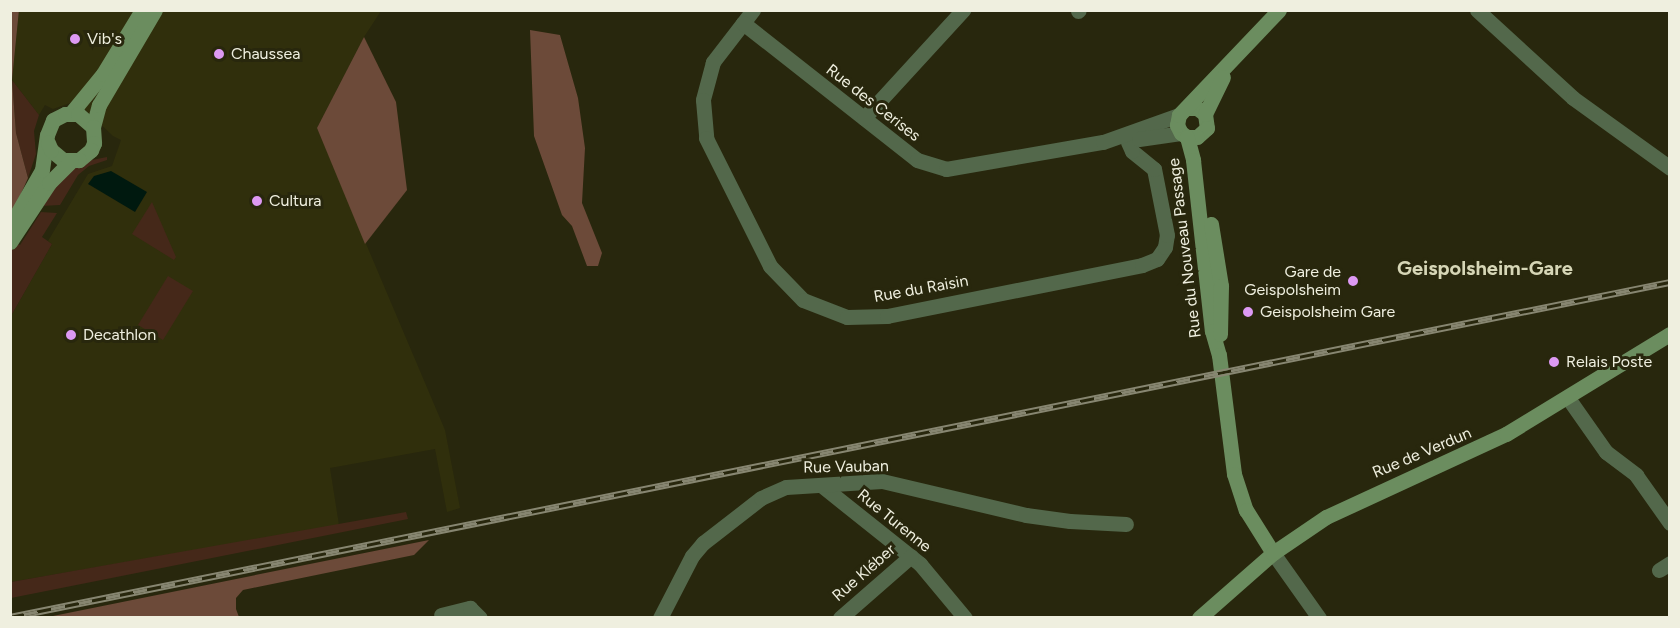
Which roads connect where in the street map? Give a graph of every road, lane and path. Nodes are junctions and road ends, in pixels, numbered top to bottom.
1 (142, 10) edge
2 (155, 10) edge
3 (753, 10) edge
4 (963, 10) edge
5 (1279, 10) edge
6 (1477, 10) edge
7 (743, 23) junction
8 (1235, 59) junction
9 (1183, 111) junction
10 (71, 113) junction
11 (1205, 114) junction
12 (864, 118) junction
13 (93, 127) junction
14 (1189, 135) junction
15 (1103, 142) junction
16 (1128, 142) junction
17 (48, 143) junction
18 (71, 161) junction
19 (1670, 168) edge
20 (10, 226) edge
21 (10, 242) edge
22 (1670, 334) edge
23 (1568, 398) junction
24 (821, 485) junction
25 (1670, 523) edge
26 (1126, 524) dead end
27 (1273, 553) junction
28 (911, 556) junction
29 (441, 615) dead end
30 (480, 618) edge
31 (660, 618) edge
32 (840, 618) edge
33 (965, 618) edge
34 (1199, 618) edge
35 (1319, 618) edge

1 - 10 main road
2 - 13 main road
3 - 7 street
4 - 12 street
5 - 8 main road
6 - 19 street
7 - 12 street, Rue des Cerises
7 - 16 street, Rue du Raisin
8 - 9 main road
8 - 11 main road
9 - 11 main road
9 - 14 main road
9 - 15 street, Rue des Cerises
10 - 13 main road
10 - 17 main road
11 - 14 main road
12 - 15 street, Rue des Cerises
13 - 18 main road
14 - 16 street, Rue des Cerises
14 - 27 main road, Rue du Nouveau Passage
15 - 16 street, Rue des Cerises
17 - 18 main road
17 - 20 main road
18 - 21 main road
22 - 23 main road, Rue de Verdun
23 - 25 street
23 - 27 main road, Rue de Verdun
24 - 26 street, Rue Vauban
24 - 28 street, Rue Turenne
24 - 31 street, Rue Vauban
27 - 34 main road, Rue de Verdun
27 - 35 street
28 - 32 street, Rue Kléber
28 - 33 street, Rue Turenne
29 - 30 street

